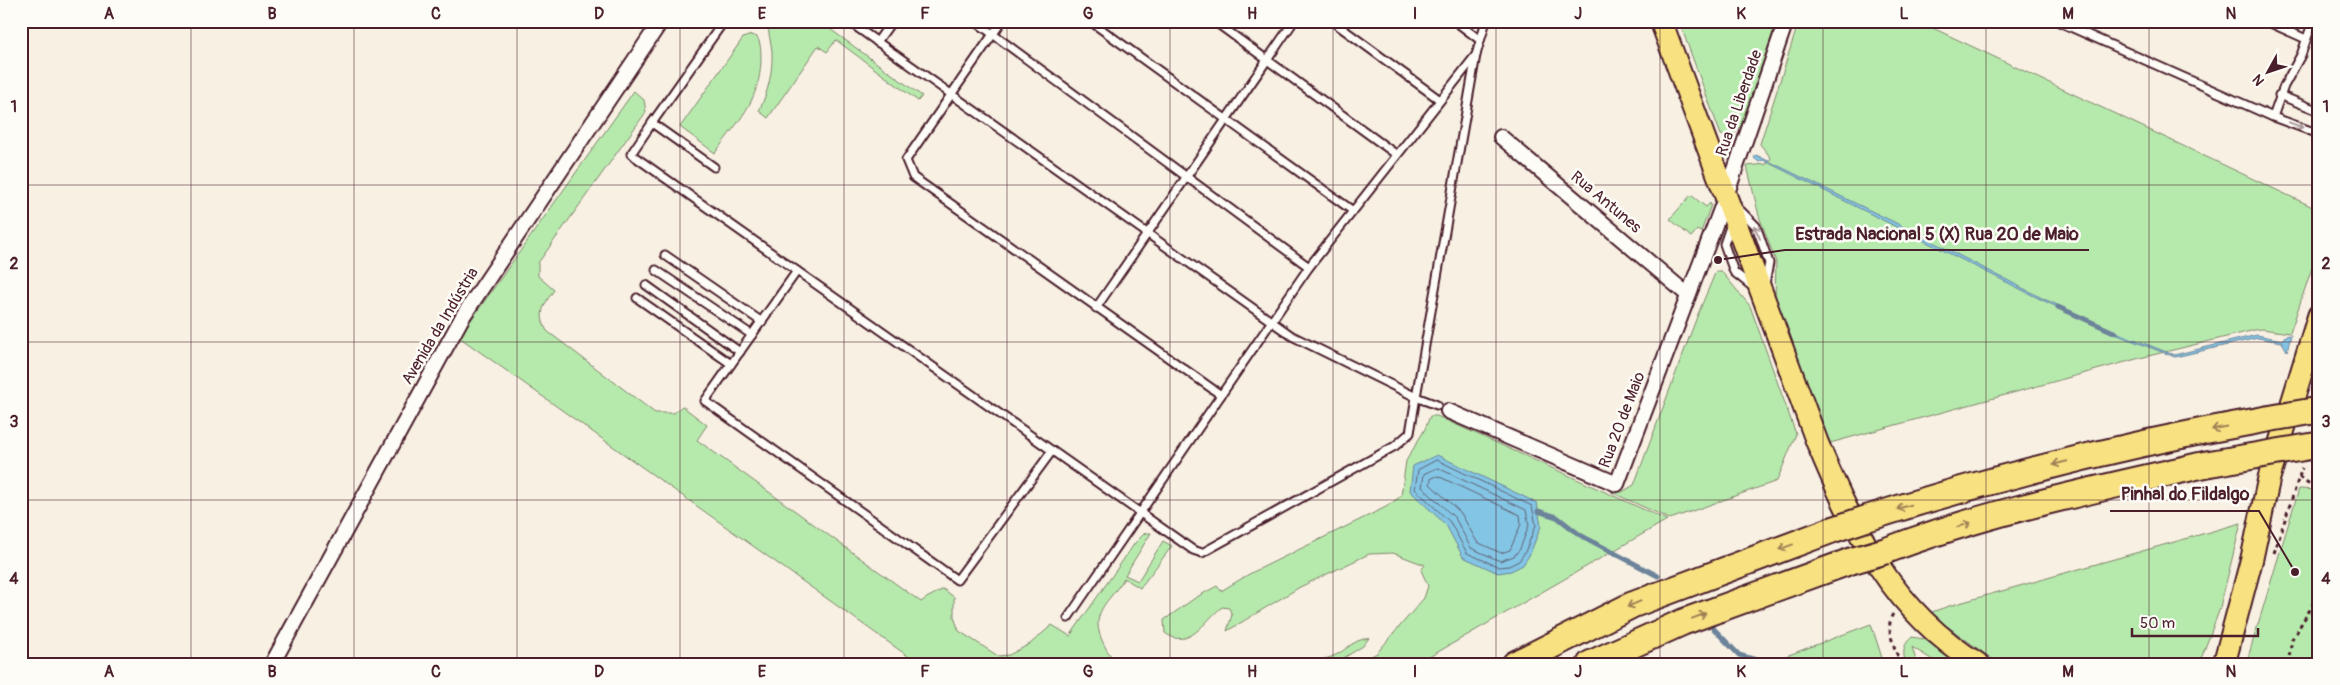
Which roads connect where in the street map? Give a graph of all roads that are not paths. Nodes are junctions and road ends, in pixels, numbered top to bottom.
1 (661, 21) edge
2 (724, 21) edge
3 (848, 21) edge
4 (892, 21) edge
5 (975, 21) edge
6 (1002, 21) edge
7 (1090, 21) edge
8 (1214, 21) edge
9 (1294, 21) edge
10 (1332, 21) edge
11 (1455, 21) edge
12 (1486, 21) edge
13 (1661, 21) edge
14 (1786, 21) edge
15 (2057, 21) edge
16 (2266, 21) edge
17 (2313, 21) edge
18 (992, 34) junction
19 (2306, 39) junction
20 (1480, 40) junction
21 (878, 42) junction
22 (1476, 55) junction
23 (1268, 60) junction
24 (950, 95) junction
25 (2280, 95) junction
26 (1440, 100) junction
27 (2319, 111) edge
28 (2273, 116) junction
29 (1227, 120) junction
30 (652, 123) junction
31 (2319, 134) edge
32 (1501, 136) dead end
33 (1397, 155) junction
34 (714, 167) dead end
35 (1187, 178) junction
36 (1726, 196) junction
37 (1353, 211) junction
38 (1148, 235) junction
39 (665, 255) dead end
40 (1309, 267) junction
41 (656, 270) dead end
42 (797, 271) junction
43 (646, 285) dead end
44 (1688, 295) junction
45 (1762, 295) junction
46 (637, 298) dead end
47 (1096, 308) junction
48 (2319, 315) edge
49 (762, 322) junction
50 (1271, 322) junction
51 (752, 335) junction
52 (740, 352) junction
53 (731, 364) junction
54 (1221, 396) junction
55 (1416, 397) junction
56 (1443, 408) joint
57 (2319, 410) edge
58 (1052, 451) junction
59 (2311, 453) edge
60 (2262, 507) junction
61 (1140, 513) junction
62 (1068, 618) dead end
63 (272, 664) edge
64 (1515, 664) edge
65 (1590, 664) edge
66 (1978, 664) edge
67 (2209, 664) edge
68 (2224, 664) edge

1 - 63 street, Avenida da Indústria
2 - 30 lane
3 - 21 lane
4 - 21 lane
5 - 18 lane
6 - 18 lane
7 - 29 lane
8 - 23 lane
9 - 23 lane
10 - 26 lane
11 - 20 lane
12 - 20 lane
13 - 36 main road
14 - 36 street, Rua da Liberdade
15 - 28 lane
16 - 19 lane
17 - 19 lane
18 - 24 lane
18 - 35 lane
19 - 25 lane
20 - 22 lane
21 - 24 lane
22 - 26 lane
22 - 55 lane
23 - 29 lane
23 - 33 lane
24 - 38 lane
24 - 47 lane
25 - 27 lane
25 - 28 lane
26 - 33 lane
28 -> 31 lane
29 - 35 lane
29 - 37 lane
30 - 34 lane
30 - 42 lane
32 - 44 street, Rua Antunes
33 - 37 lane
35 - 38 lane
35 - 40 lane
36 - 44 street, Rua 20 de Maio
36 - 45 main road
45 -> 36 lane
37 - 40 lane
38 - 47 lane
38 - 50 lane
39 - 49 lane
40 - 50 lane
41 - 51 lane
42 - 49 lane
42 - 58 lane
43 - 52 lane
44 - 56 street, Rua 20 de Maio
45 - 66 main road
46 - 53 lane
47 - 54 lane
48 - 60 main road
49 - 51 lane
50 - 54 lane
50 - 55 lane
51 - 52 lane
52 - 53 lane
53 - 58 lane
54 - 61 lane
55 - 56 lane
55 - 61 lane
57 -> 64 highway, bridge
58 - 61 lane
65 -> 59 highway, bridge
60 - 67 main road
60 - 68 main road
61 - 62 lane

